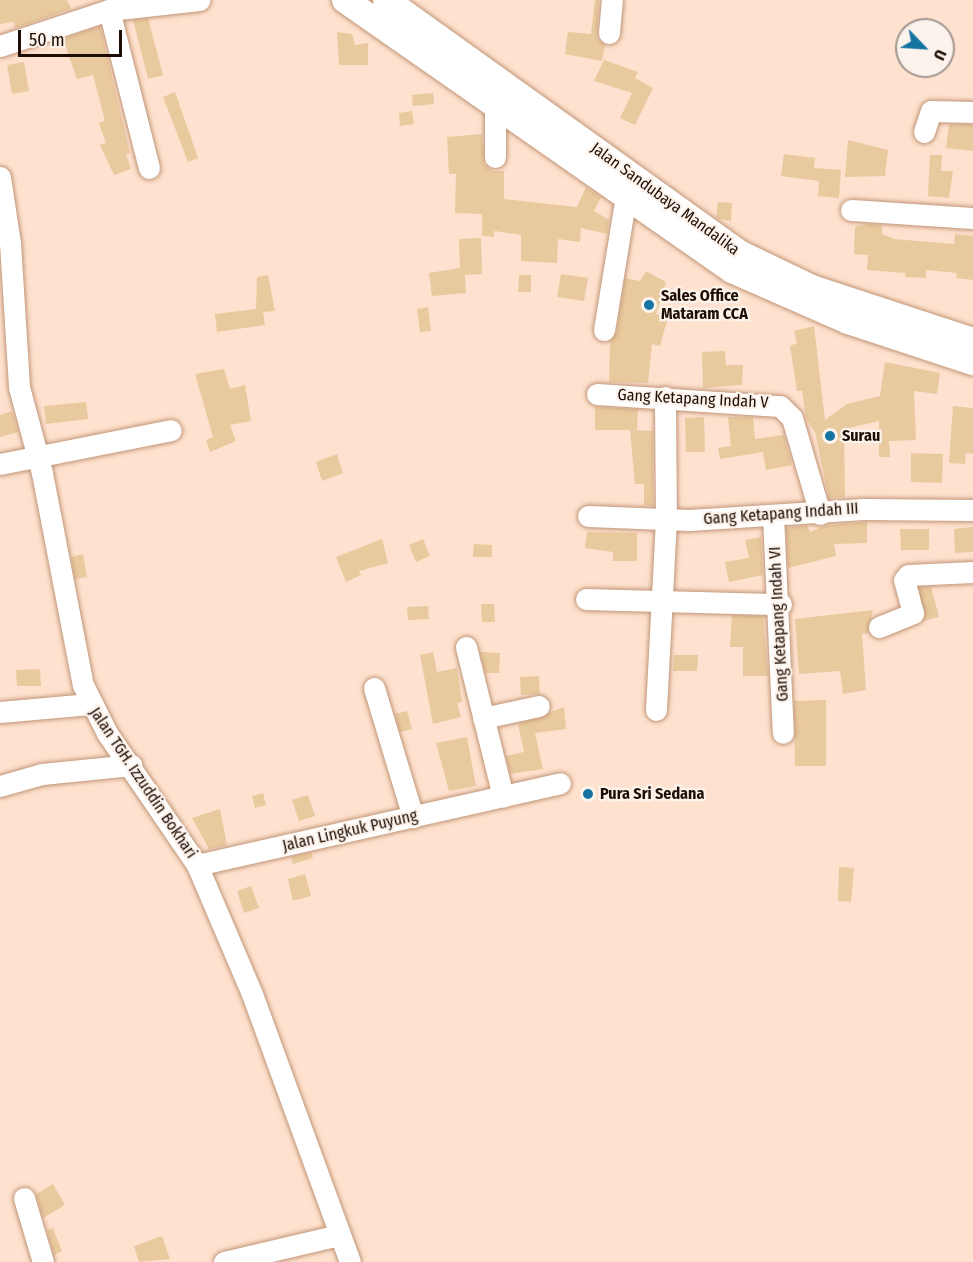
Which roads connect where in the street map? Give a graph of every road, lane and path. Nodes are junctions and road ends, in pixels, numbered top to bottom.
1 (199, 0) edge
2 (386, 0) edge
3 (612, 0) edge
4 (349, 1) edge
5 (110, 10) junction
6 (609, 33) dead end
7 (0, 46) edge
8 (495, 104) junction
9 (973, 112) edge
10 (924, 132) dead end
11 (495, 157) dead end
12 (149, 168) dead end
13 (0, 177) edge
14 (628, 184) junction
15 (851, 210) dead end
16 (973, 218) edge
17 (604, 330) dead end
18 (8, 331) edge
19 (973, 341) edge
20 (973, 362) edge
21 (597, 394) dead end
22 (665, 397) junction
23 (171, 430) dead end
24 (36, 454) junction
25 (0, 464) edge
26 (973, 510) edge
27 (820, 514) junction
28 (588, 516) dead end
29 (773, 516) junction
30 (666, 520) junction
31 (973, 572) edge
32 (586, 599) dead end
33 (664, 601) junction
34 (781, 604) junction
35 (879, 627) dead end
36 (466, 647) dead end
37 (374, 688) dead end
38 (90, 704) junction
39 (539, 706) dead end
40 (656, 710) dead end
41 (0, 712) edge
42 (483, 718) junction
43 (783, 733) dead end
44 (132, 765) junction
45 (560, 783) dead end
46 (0, 786) edge
47 (503, 797) junction
48 (413, 817) junction
49 (196, 865) junction
50 (24, 1198) dead end
51 (339, 1235) junction
52 (43, 1262) edge
53 (224, 1262) edge
54 (350, 1262) edge

1 - 5 street
2 - 14 main road, Jalan Sandubaya Mandalika
3 - 6 street
4 - 8 main road
5 - 7 street
5 - 12 street
8 - 11 street
8 - 14 main road
9 - 10 street
13 - 18 street, Jalan TGH. Izzuddin Bokhari
14 - 17 street
14 - 19 main road, Jalan Sandubaya Mandalika
14 - 20 main road
15 - 16 street
18 - 24 street, Jalan TGH. Izzuddin Bokhari
21 - 22 street, Gang Ketapang Indah V
22 - 27 street, Gang Ketapang Indah V
22 - 30 street
23 - 24 street
24 - 25 street
24 - 38 street, Jalan TGH. Izzuddin Bokhari
26 - 27 street, Gang Ketapang Indah III
27 - 29 street, Gang Ketapang Indah III
28 - 30 street, Gang Ketapang Indah III
29 - 30 street, Gang Ketapang Indah III
29 - 34 street, Gang Ketapang Indah VI
30 - 33 street
31 - 35 street
32 - 33 street
33 - 34 street
33 - 40 street
34 - 43 street, Gang Ketapang Indah VI
36 - 42 street
37 - 48 street
38 - 41 street
38 - 44 street, Jalan TGH. Izzuddin Bokhari
39 - 42 street
42 - 47 street
44 - 46 street
44 - 49 street, Jalan TGH. Izzuddin Bokhari
45 - 47 street, Jalan Lingkuk Puyung
47 - 48 street, Jalan Lingkuk Puyung
48 - 49 street, Jalan Lingkuk Puyung
49 - 51 street, Jalan TGH. Izzuddin Bokhari
50 - 52 street
51 - 53 street
51 - 54 street, Jalan TGH. Izzuddin Bokhari

